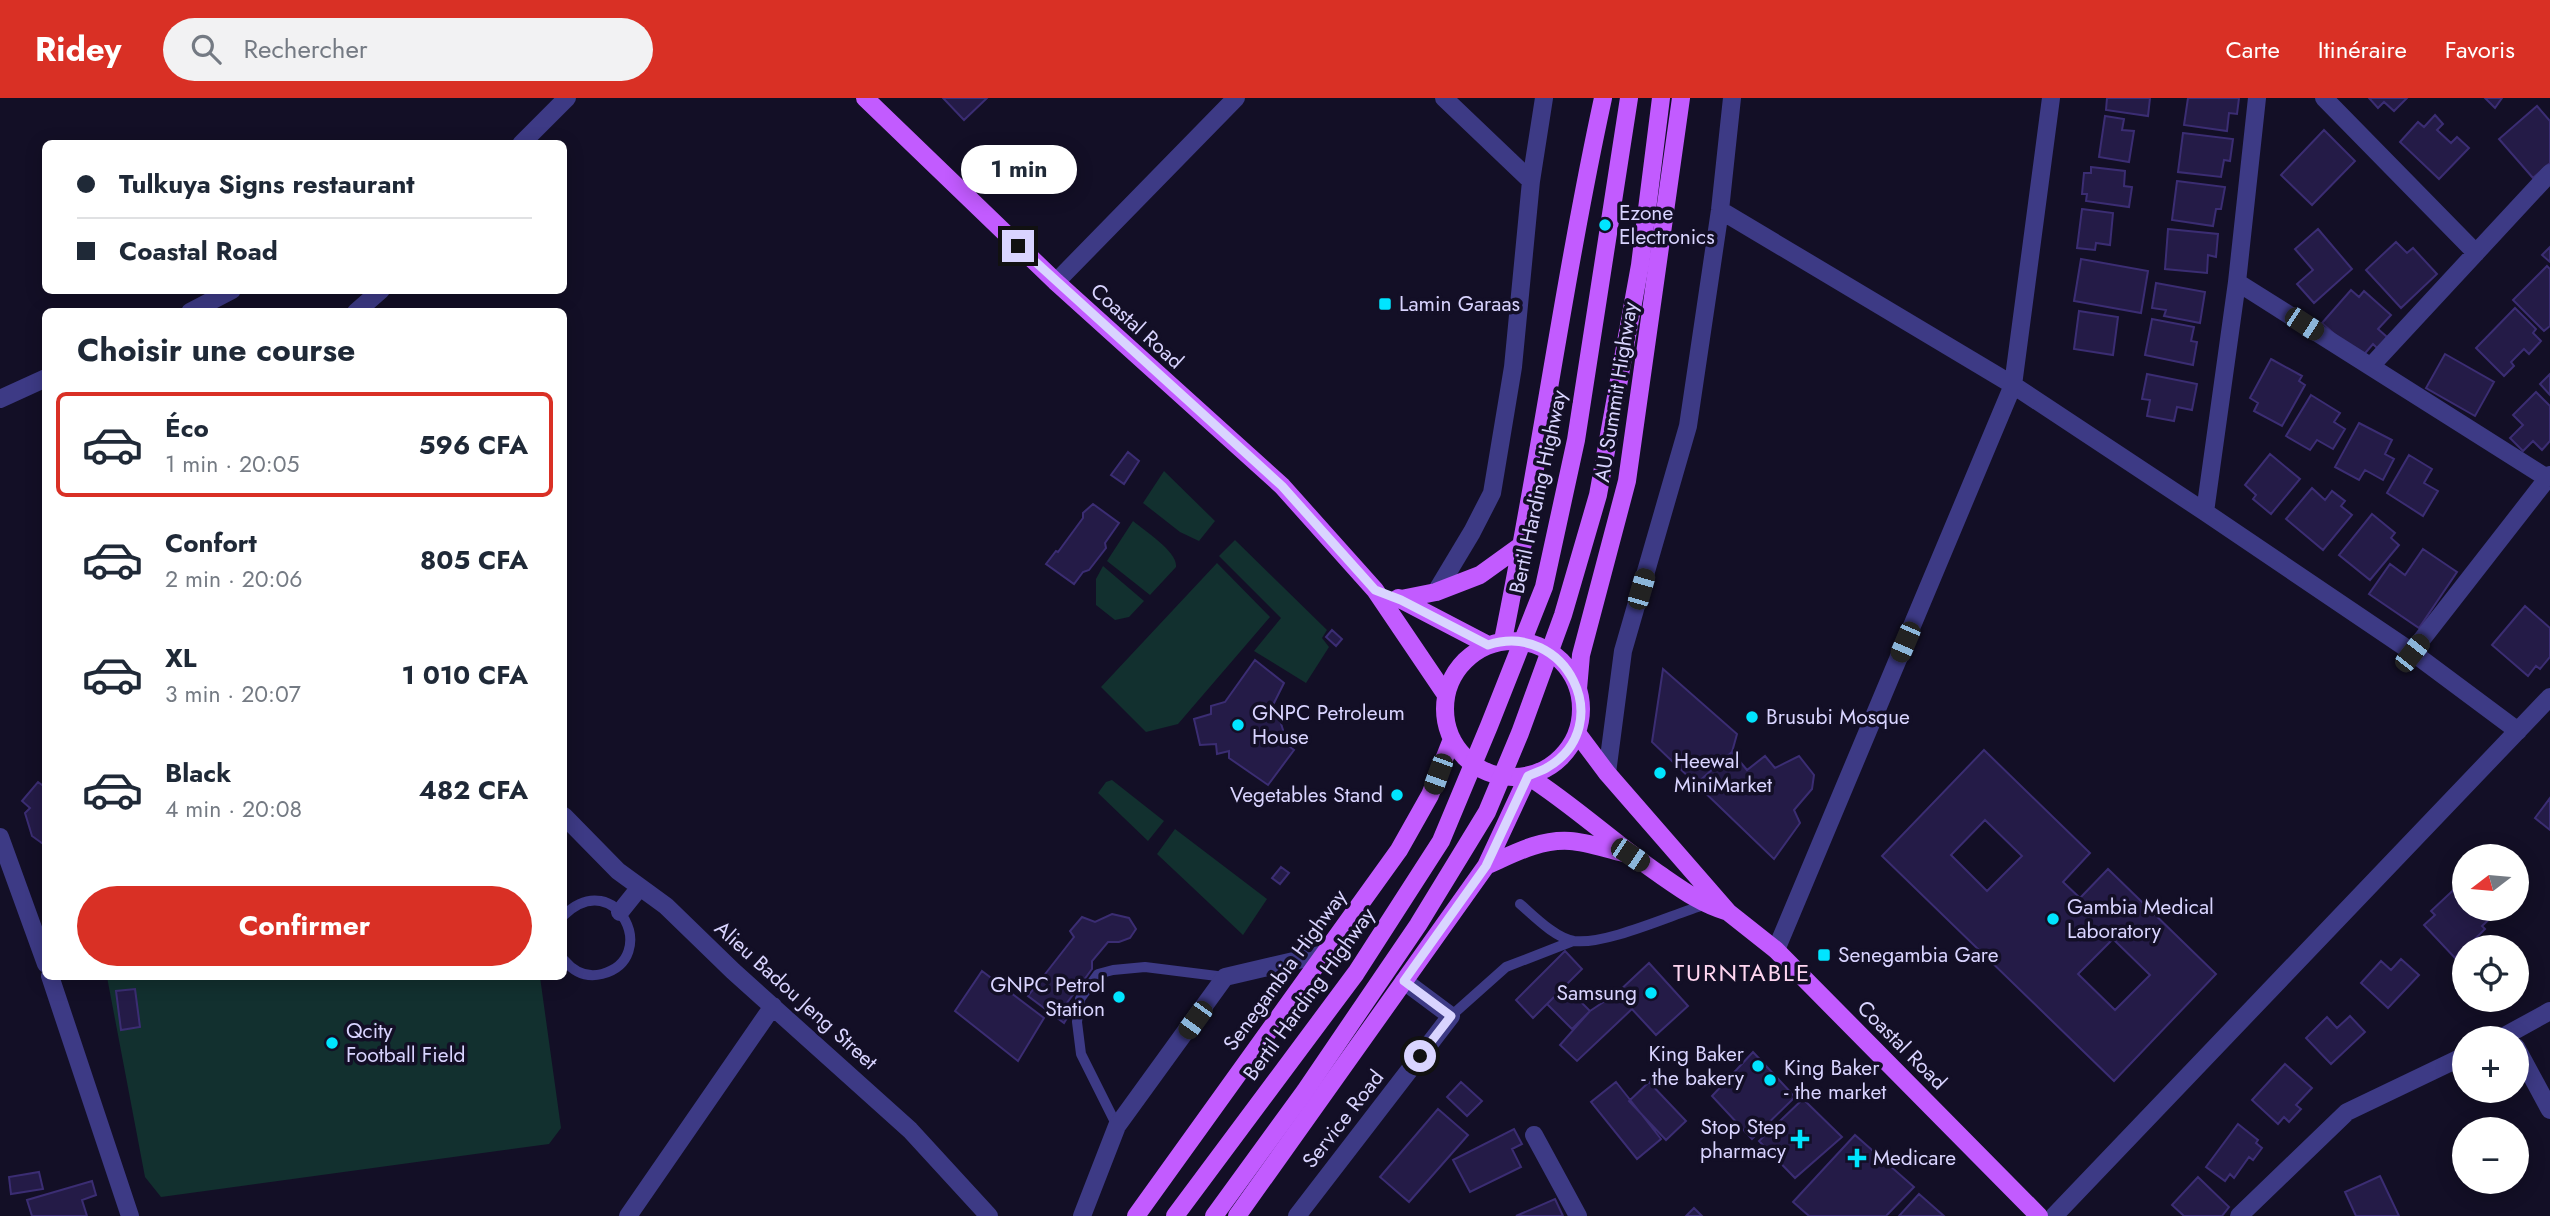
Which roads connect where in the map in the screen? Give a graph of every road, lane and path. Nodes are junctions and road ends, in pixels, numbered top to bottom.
1 (567, 98) edge
2 (865, 98) edge
3 (1236, 98) edge
4 (1444, 98) edge
5 (1544, 98) edge
6 (1603, 98) edge
7 (1629, 98) edge
8 (1661, 98) edge
9 (1681, 98) edge
10 (1732, 98) edge
11 (2051, 98) edge
12 (2258, 98) edge
13 (2324, 98) edge
14 (524, 140) edge
15 (2550, 173) edge
16 (1531, 181) junction
17 (1720, 210) junction
18 (2476, 253) junction
19 (1056, 282) junction
20 (2237, 282) junction
21 (224, 294) edge
22 (376, 294) edge
23 (198, 308) edge
24 (361, 308) edge
25 (2371, 366) junction
26 (42, 380) edge
27 (2012, 385) junction
28 (0, 399) edge
29 (2549, 477) edge
30 (2205, 512) junction
31 (1523, 544) junction
32 (1375, 590) junction
33 (1436, 592) junction
34 (1401, 600) junction
35 (1495, 643) junction
36 (2412, 653) junction
37 (1578, 689) junction
38 (1446, 695) junction
39 (2550, 697) edge
40 (2518, 731) junction
41 (1577, 733) junction
42 (1452, 739) junction
43 (1607, 773) junction
44 (1528, 776) junction
45 (567, 820) edge
46 (0, 837) edge
47 (1630, 855) junction
48 (1486, 866) junction
49 (640, 887) junction
50 (1520, 904) dead end
51 (1704, 905) junction
52 (567, 912) edge
53 (621, 912) junction
54 (1728, 912) junction
55 (1573, 941) junction
56 (1776, 950) junction
57 (42, 953) edge
58 (1324, 954) junction
59 (567, 963) edge
60 (1226, 977) junction
61 (51, 980) edge
62 (1404, 981) junction
63 (773, 1006) junction
64 (2550, 1011) edge
65 (1451, 1016) junction
66 (2529, 1026) edge
67 (2452, 1062) edge
68 (2529, 1073) edge
69 (2550, 1110) edge
70 (1117, 1126) junction
71 (1534, 1135) dead end
72 (2030, 1213) edge
73 (130, 1216) edge
74 (628, 1216) edge
75 (989, 1216) edge
76 (1082, 1216) edge
77 (1136, 1216) edge
78 (1175, 1216) edge
79 (1214, 1216) edge
80 (1237, 1216) edge
81 (1297, 1216) edge
82 (1578, 1216) edge
83 (2054, 1216) edge
84 (2239, 1216) edge

1 - 14 street
2 - 19 main road, Coastal Road
3 - 19 street
4 - 16 street
5 - 16 street
6 - 31 main road
7 - 78 main road, Bertil Harding Highway, bridge
8 - 79 main road, bridge
9 - 37 main road, AU Summit Highway
10 - 17 street
11 - 27 street
12 - 20 street
13 - 18 street
15 - 18 street
16 - 33 street
17 - 27 street
17 - 43 street
18 - 25 street
19 - 32 main road, Coastal Road
20 - 25 street
20 - 30 street
21 - 23 street
22 - 24 street
25 - 29 street
26 - 28 street
27 - 30 street
27 - 56 street
29 - 36 street
30 - 36 street
31 - 33 main road
31 - 35 main road
32 - 34 main road, Coastal Road
32 - 38 main road, Coastal Road
33 - 34 main road
34 - 35 main road, Coastal Road
35 - 37 main road
35 - 38 main road
36 - 40 street
37 - 41 main road
38 - 42 main road
39 - 40 street
40 - 83 street
41 - 43 main road, Coastal Road
41 - 44 main road
42 - 44 main road
42 - 58 main road, Senegambia Highway
43 - 54 main road, Coastal Road
44 - 47 main road, Coastal Road
44 - 48 main road
45 - 49 street, Alieu Badou Jeng Street
46 - 57 street
47 - 48 main road
47 - 51 main road, Coastal Road
48 - 62 main road
49 - 53 street
49 - 63 street, Alieu Badou Jeng Street
50 - 55 lane
51 - 54 main road, Coastal Road
51 - 55 lane
52 - 53 lane
53 - 59 lane
54 - 56 main road, Coastal Road
55 - 65 lane
56 - 72 main road, Coastal Road
58 - 60 street
58 - 77 main road, Senegambia Highway
60 - 70 street
60 - 70 lane
61 - 73 street
62 - 65 street
62 - 80 main road
63 - 74 street
63 - 75 street, Alieu Badou Jeng Street
64 - 66 street
65 - 81 street, Service Road
67 - 84 street
68 - 69 street
70 - 76 street
71 - 82 street

